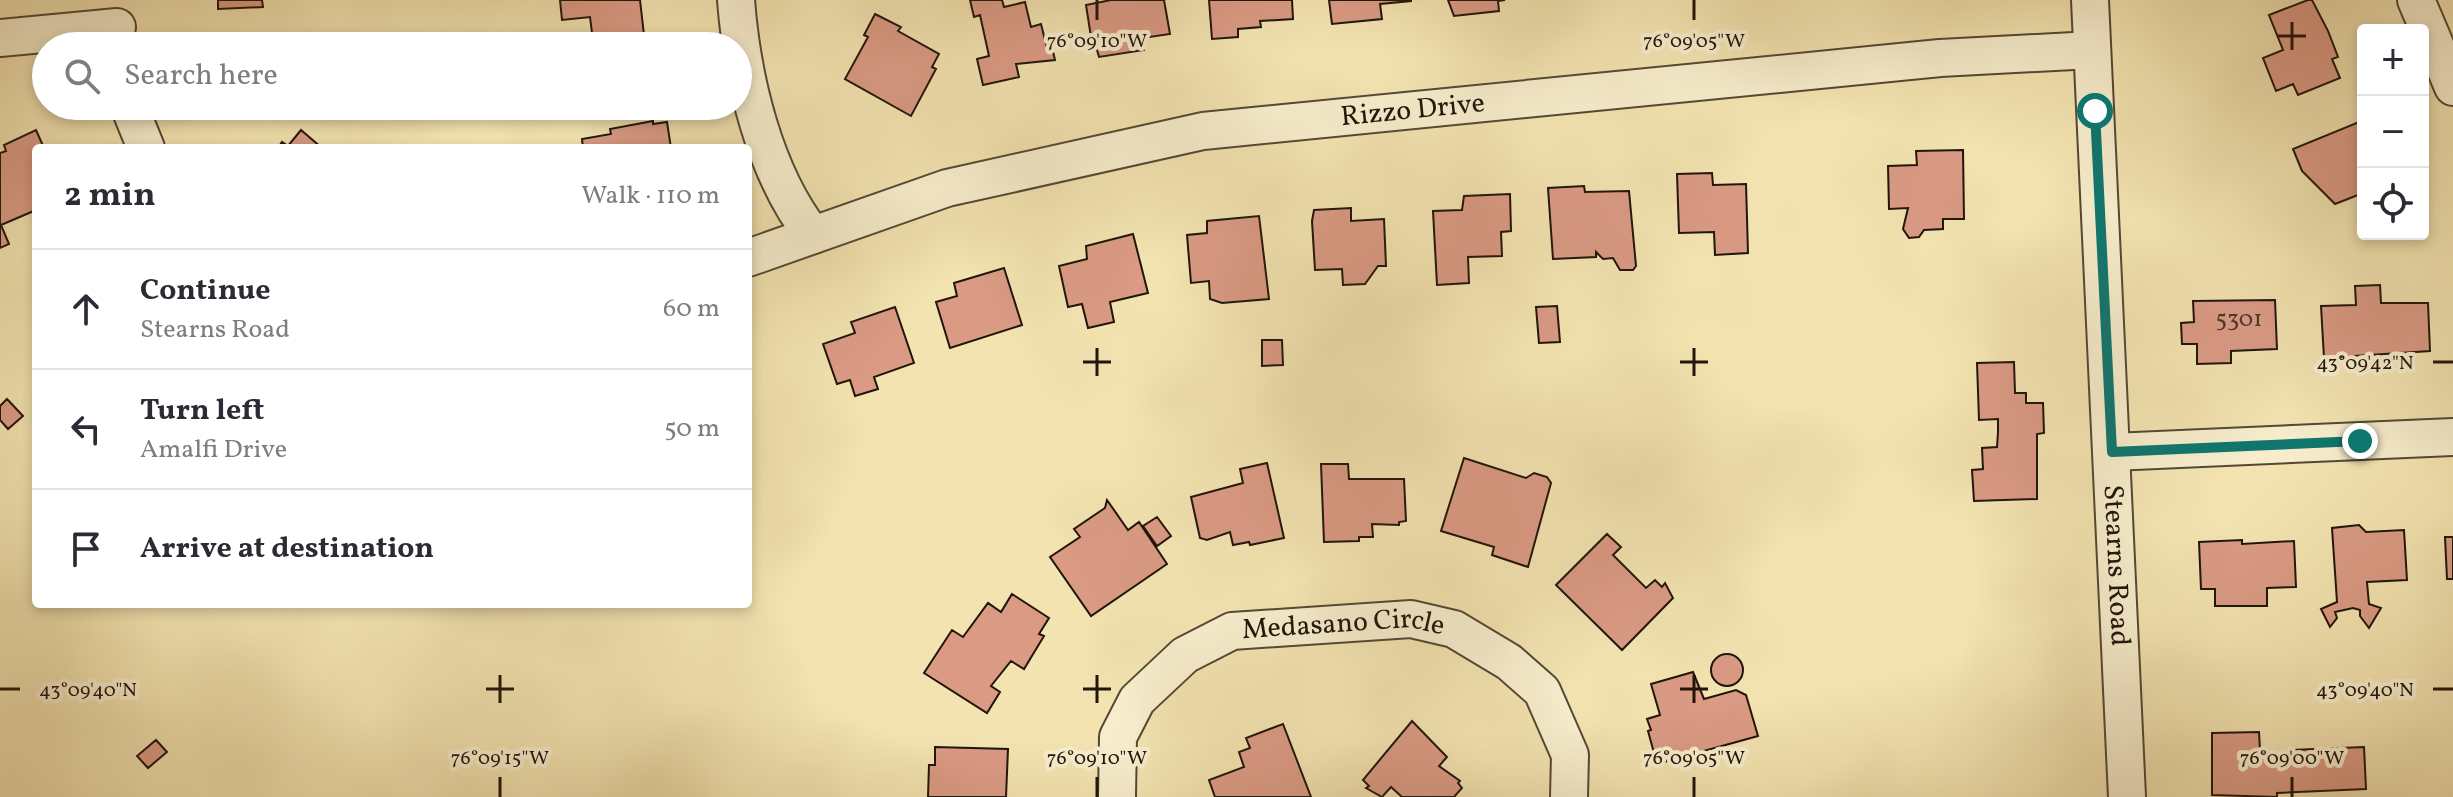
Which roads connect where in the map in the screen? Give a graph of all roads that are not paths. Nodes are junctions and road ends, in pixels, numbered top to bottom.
1 (736, 0) edge
2 (2090, 0) edge
3 (2416, 0) edge
4 (118, 24) edge
5 (51, 32) edge
6 (739, 32) edge
7 (32, 34) edge
8 (0, 38) edge
9 (2092, 50) junction
10 (2453, 87) edge
11 (752, 88) edge
12 (135, 120) edge
13 (144, 144) edge
14 (813, 235) junction
15 (752, 257) edge
16 (2453, 437) edge
17 (2112, 452) junction
18 (1117, 797) edge
19 (1569, 797) edge
20 (2127, 797) edge

1 - 6 street
2 - 9 street, Stearns Road
3 - 10 street
4 - 5 street
7 - 8 street
9 - 14 street, Rizzo Drive
9 - 17 street, Stearns Road
11 - 14 street
12 - 13 street
14 - 15 street, Rizzo Drive
16 - 17 street
17 - 20 street, Stearns Road
18 - 19 street, Medasano Circle

